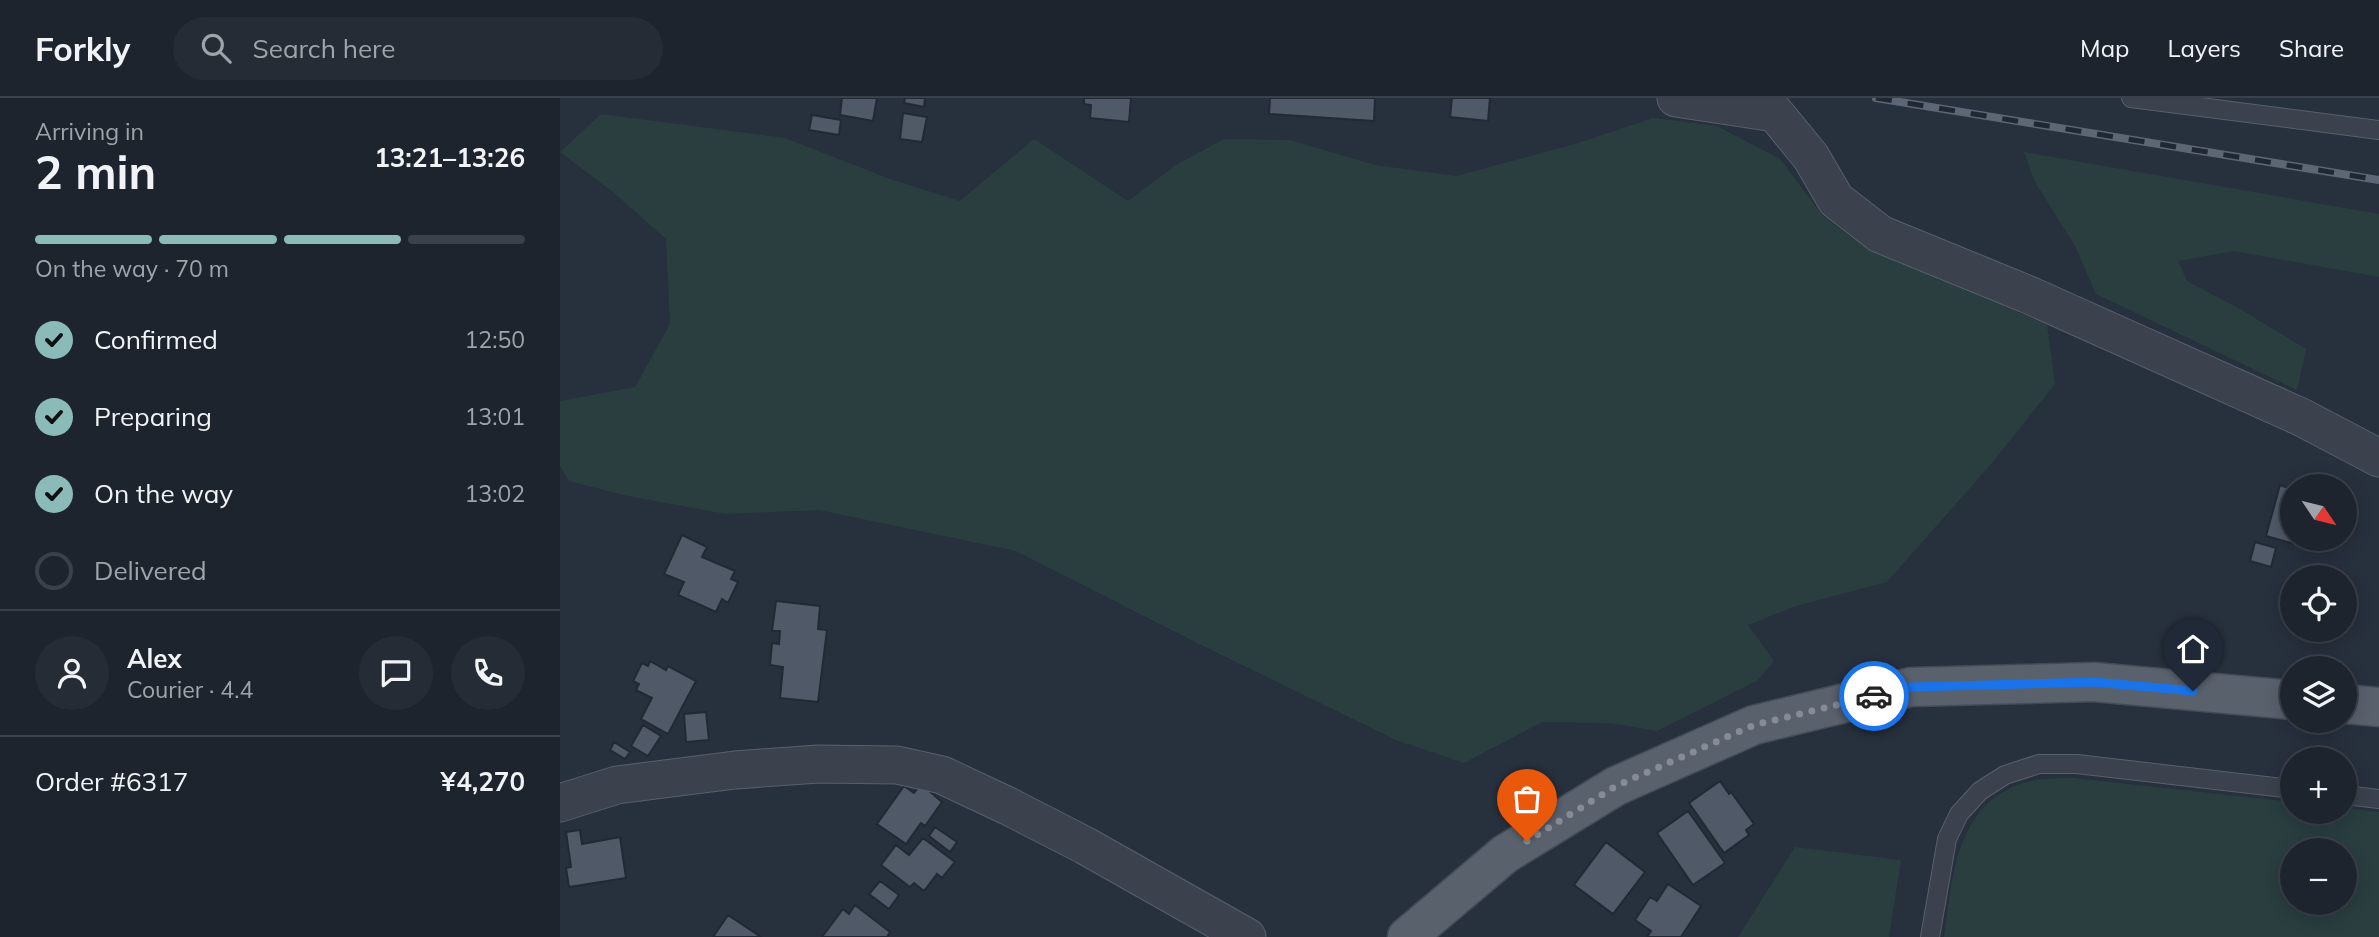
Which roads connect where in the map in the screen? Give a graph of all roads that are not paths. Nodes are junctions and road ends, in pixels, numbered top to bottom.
1 (1676, 98) edge
2 (2131, 98) edge
3 (1776, 106) edge
4 (2379, 130) edge
5 (2379, 458) edge
6 (2280, 699) edge
7 (2357, 705) edge
8 (2379, 707) edge
9 (2280, 788) edge
10 (2357, 796) edge
11 (2379, 799) edge
12 (560, 803) edge
13 (1247, 937) edge
14 (1408, 937) edge
15 (1930, 937) edge

1 - 3 street
2 - 4 lane
3 - 5 street
6 - 14 main road
7 - 8 main road
9 - 15 lane
10 - 11 lane
12 - 13 street

